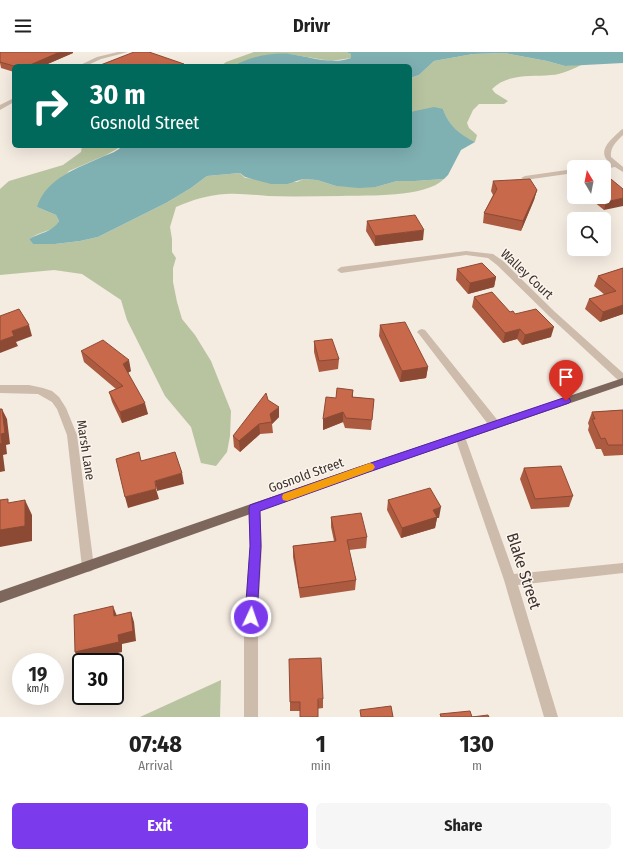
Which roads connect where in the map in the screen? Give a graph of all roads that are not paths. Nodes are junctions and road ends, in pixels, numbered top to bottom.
1 (124, 52) edge
2 (86, 64) edge
3 (12, 101) edge
4 (0, 108) edge
5 (623, 132) edge
6 (616, 165) junction
7 (611, 166) edge
8 (623, 170) edge
9 (567, 173) edge
10 (525, 178) edge
11 (341, 270) dead end
12 (422, 332) dead end
13 (623, 380) edge
14 (0, 390) edge
15 (495, 425) junction
16 (460, 438) junction
17 (254, 508) junction
18 (88, 567) junction
19 (623, 568) edge
20 (510, 580) junction
21 (0, 597) edge
22 (251, 717) edge
23 (551, 717) edge

1 - 2 street
3 - 4 street
5 - 6 street
6 - 7 street
6 - 8 street
9 - 10 street
11 - 13 street, Walley Court
12 - 15 street
13 - 15 main road, Gosnold Street
14 - 18 street, Marsh Lane
15 - 16 main road, Gosnold Street
16 - 17 main road, Gosnold Street
16 - 20 street, Blake Street
17 - 18 main road, Gosnold Street
17 - 22 street
18 - 21 main road, Gosnold Street
19 - 20 street
20 - 23 street, Blake Street

